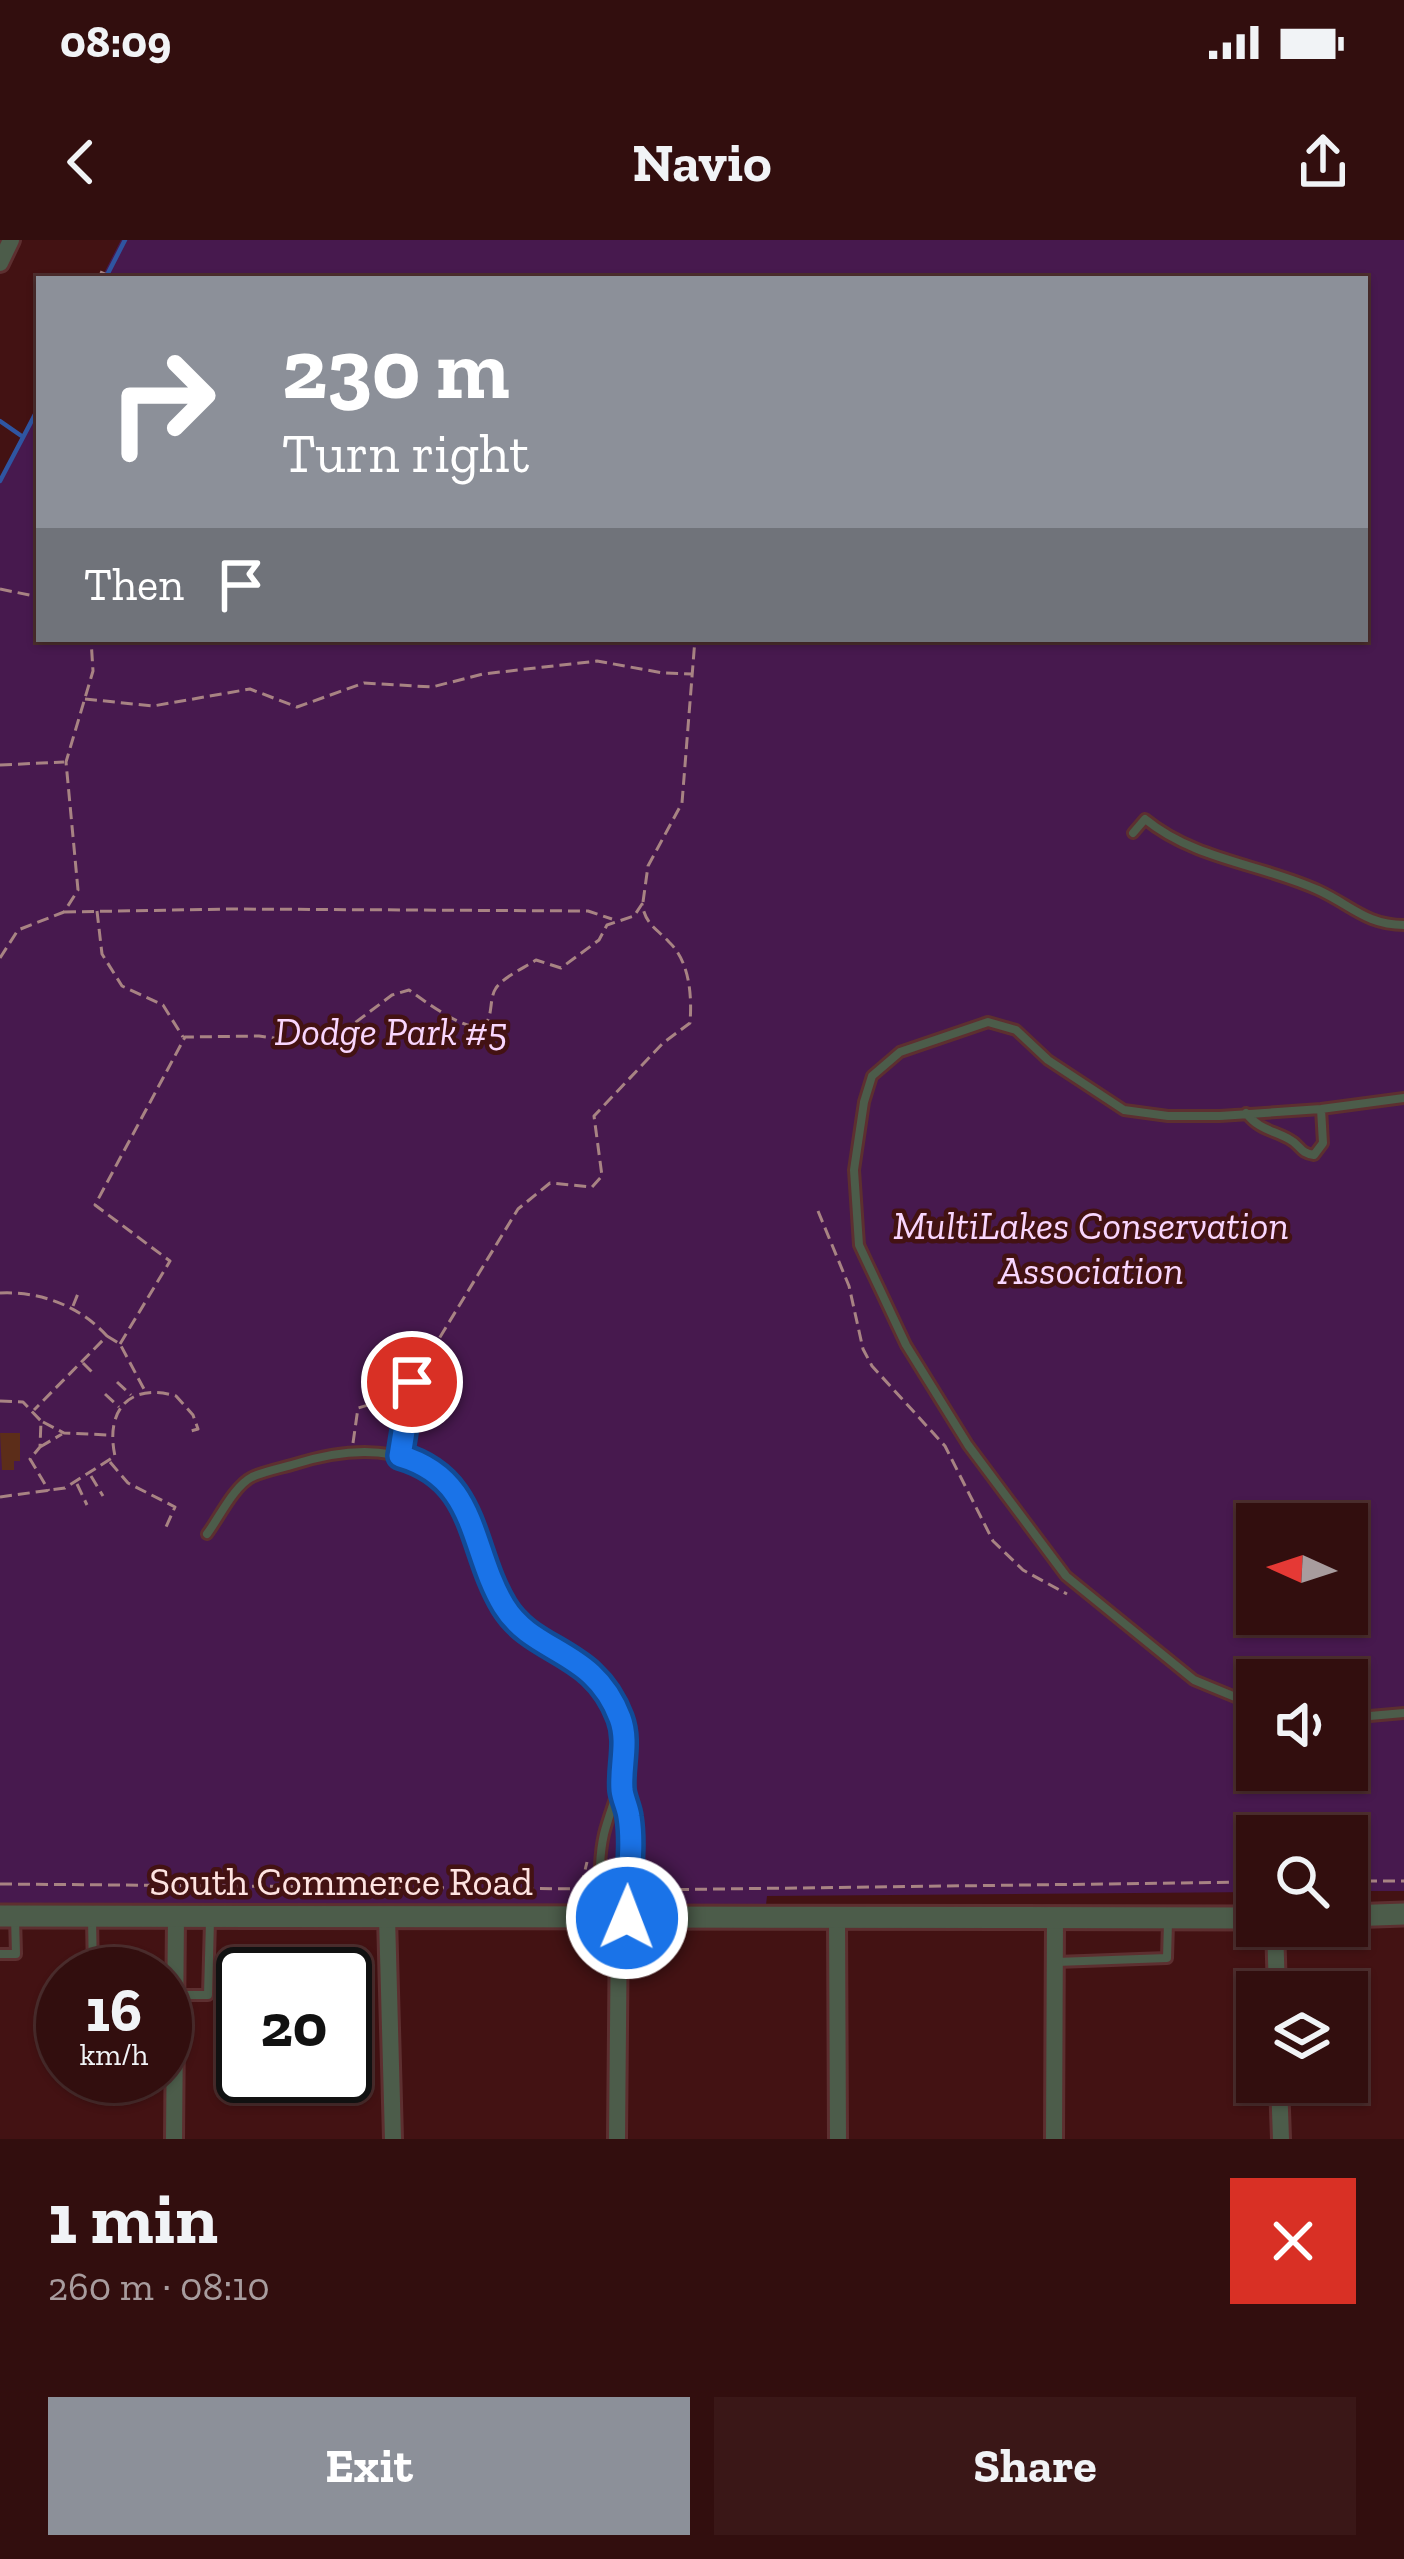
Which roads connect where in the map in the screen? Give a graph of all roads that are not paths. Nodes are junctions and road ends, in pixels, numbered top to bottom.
1 (11, 240) edge
2 (0, 262) edge
3 (1133, 832) dead end
4 (1404, 925) edge
5 (1404, 1098) edge
6 (1321, 1109) junction
7 (1246, 1113) junction
8 (412, 1382) road end
9 (400, 1456) junction
10 (207, 1534) dead end
11 (1236, 1697) edge
12 (1404, 1714) edge
13 (1368, 1717) edge
14 (622, 1788) junction
15 (1404, 1914) edge
16 (1368, 1915) edge
17 (8, 1916) edge
18 (92, 1917) junction
19 (176, 1917) junction
20 (210, 1917) junction
21 (387, 1917) junction
22 (615, 1917) junction
23 (837, 1918) junction
24 (1236, 1918) edge
25 (1055, 1919) junction
26 (1168, 1920) junction
27 (93, 1947) edge
28 (176, 1947) edge
29 (0, 1954) edge
30 (1054, 1963) junction
31 (192, 1995) edge
32 (174, 2103) edge
33 (1280, 2103) edge
34 (174, 2139) edge
35 (393, 2139) edge
36 (617, 2139) edge
37 (838, 2139) edge
38 (1054, 2139) edge
39 (1281, 2139) edge

1 - 2 street
3 - 4 lane
5 - 6 lane
6 - 7 lane
6 - 7 lane
7 - 11 lane
8 - 9 lane
9 - 10 lane
9 - 14 lane
12 - 13 lane
14 - 22 lane
14 - 22 lane
15 - 16 street
17 - 18 street, South Commerce Road
17 - 29 lane
18 - 19 street, South Commerce Road
18 - 27 lane
19 - 20 street, South Commerce Road
19 - 28 street
20 - 21 street, South Commerce Road
20 - 31 lane
21 - 22 street, South Commerce Road
21 - 35 street
22 - 23 street, South Commerce Road
22 - 36 street
23 - 25 street, South Commerce Road
23 - 37 street
24 - 26 street, South Commerce Road
25 - 26 street, South Commerce Road
25 - 30 street
26 - 30 lane
30 - 38 street
32 - 34 street
33 - 39 street

